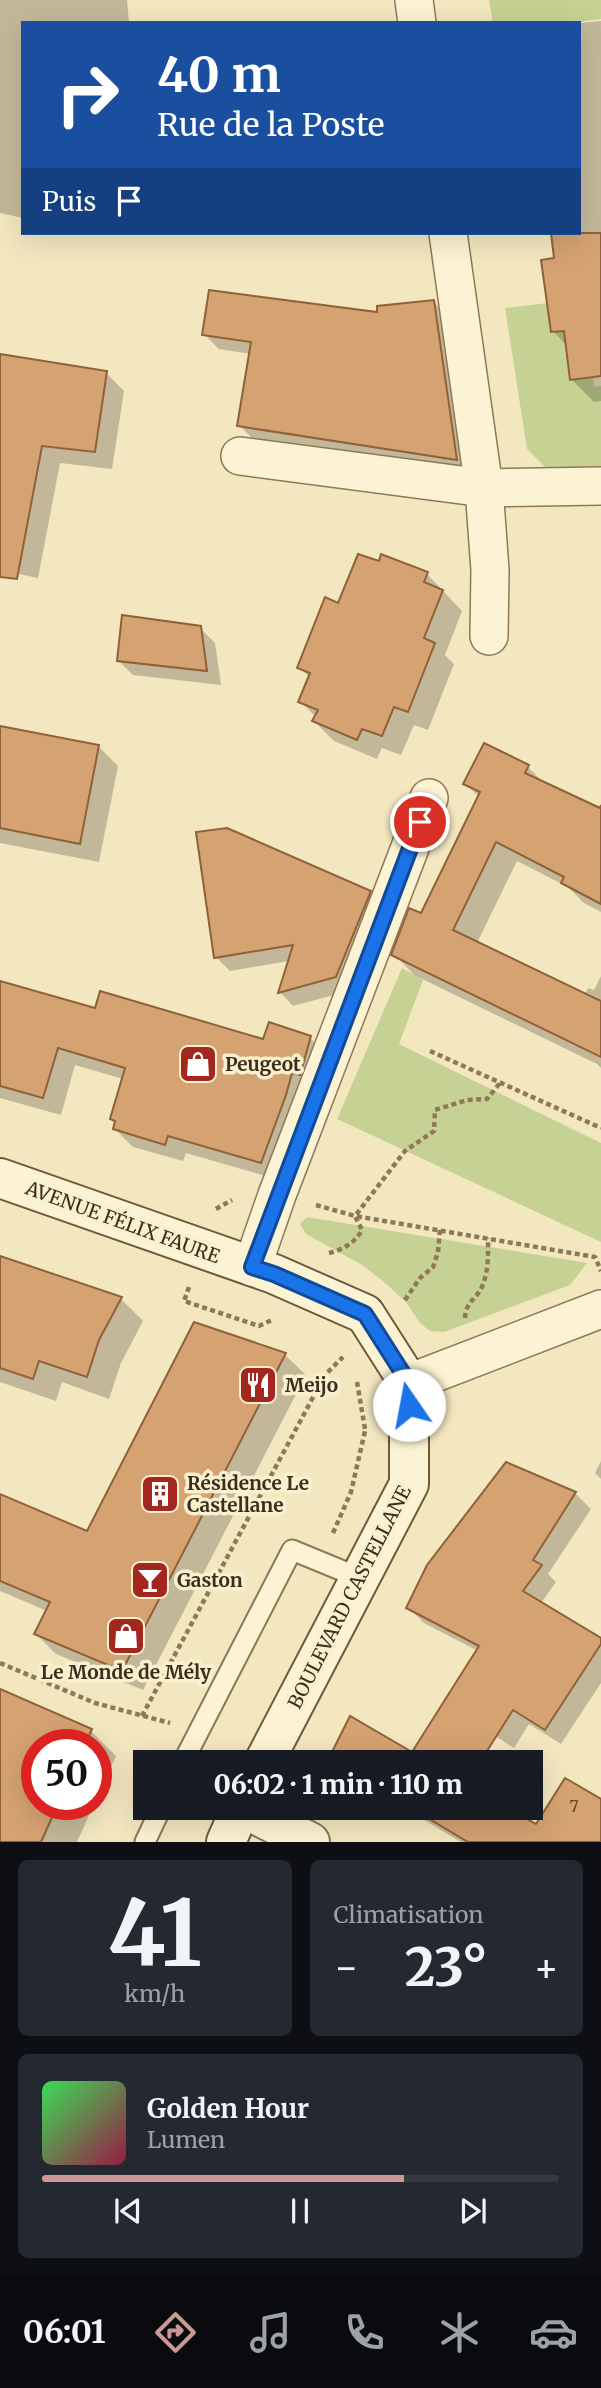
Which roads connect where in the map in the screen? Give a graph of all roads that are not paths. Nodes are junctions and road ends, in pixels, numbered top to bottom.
1 (414, 0) edge
2 (417, 21) edge
3 (447, 235) edge
4 (240, 456) dead end
5 (601, 486) edge
6 (484, 488) junction
7 (489, 636) dead end
8 (429, 798) dead end
9 (0, 1178) edge
10 (252, 1267) junction
11 (601, 1309) edge
12 (409, 1383) junction
13 (360, 1578) junction
14 (189, 1750) edge
15 (270, 1750) edge
16 (155, 1820) edge
17 (236, 1820) edge
18 (266, 1820) edge
19 (145, 1842) edge
20 (226, 1842) edge
21 (310, 1842) edge

1 - 2 street
3 - 6 street
4 - 6 street
5 - 6 street
6 - 7 street
8 - 10 street
9 - 10 main road, AVENUE FÉLIX FAURE
10 - 12 main road, AVENUE FÉLIX FAURE
11 - 12 street
12 - 13 main road, BOULEVARD CASTELLANE
13 - 14 lane
13 - 15 main road, BOULEVARD CASTELLANE
16 - 19 lane
17 - 20 main road
18 - 21 main road

